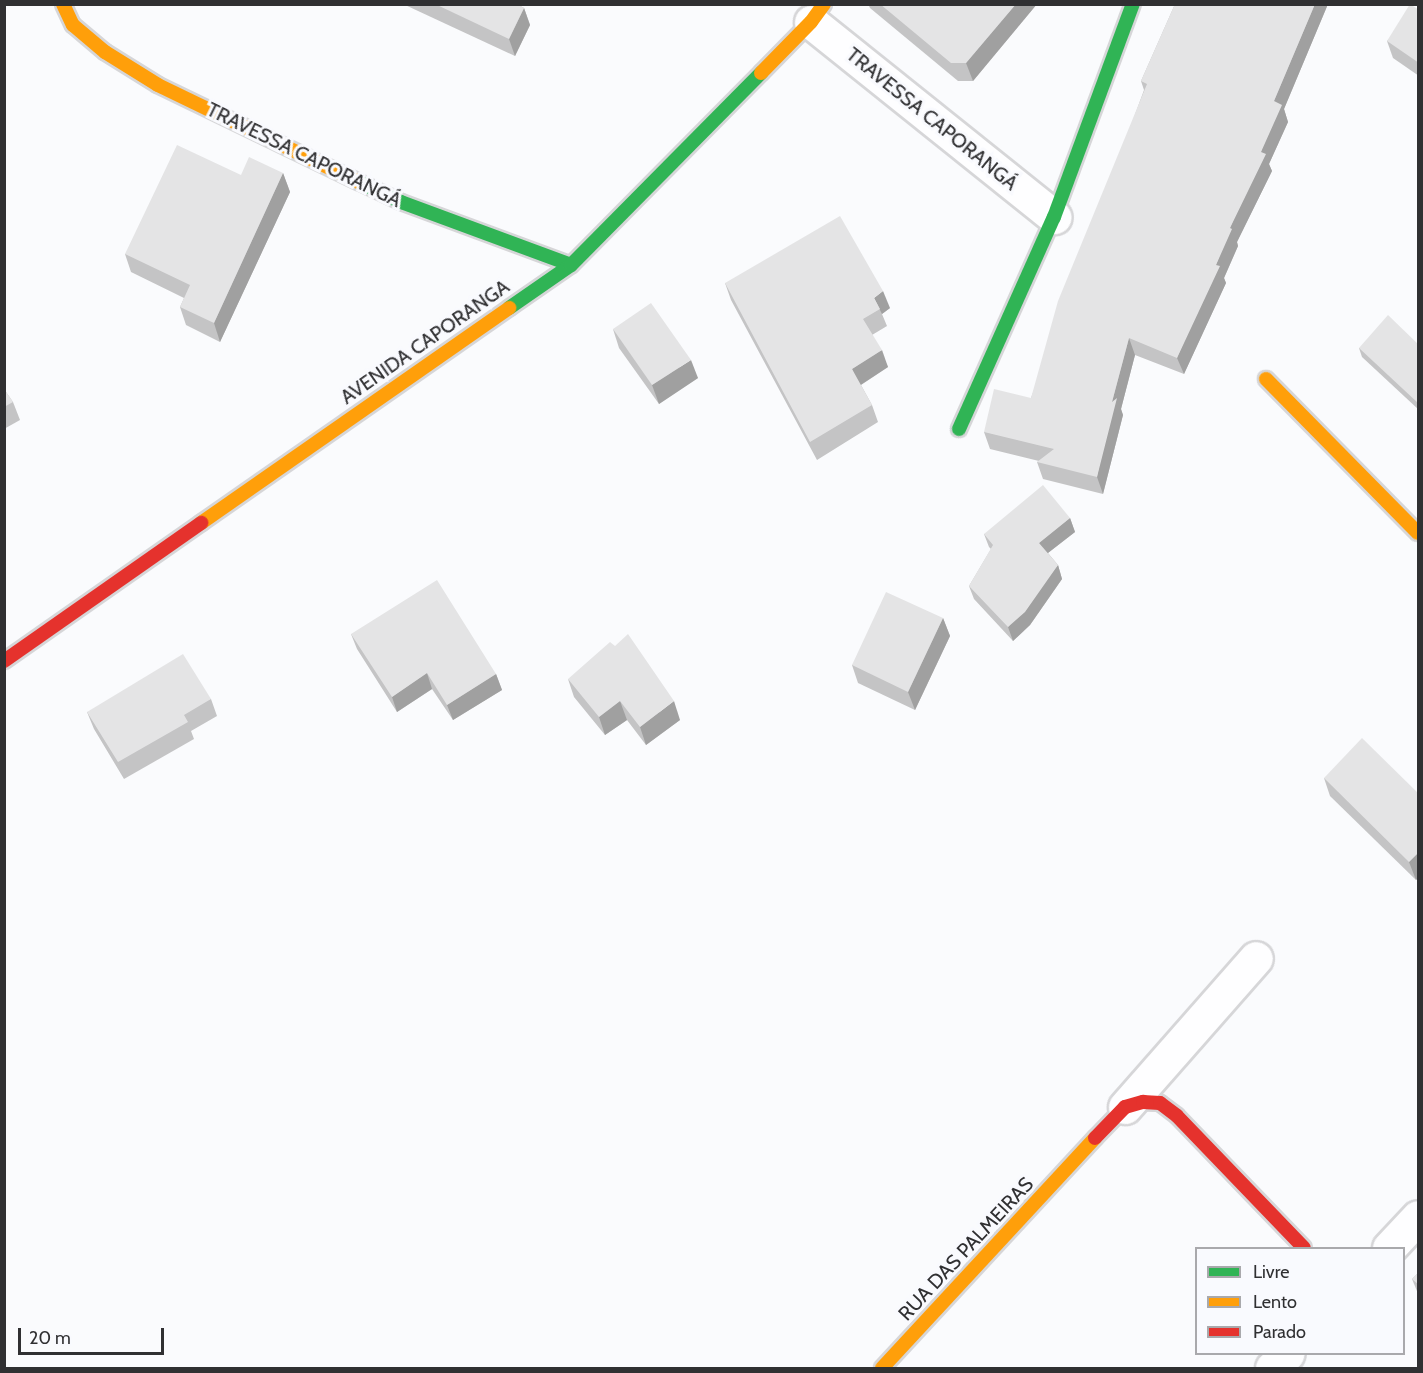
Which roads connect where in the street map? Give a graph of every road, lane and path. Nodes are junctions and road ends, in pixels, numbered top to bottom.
1 (63, 4) edge
2 (1133, 4) edge
3 (817, 13) edge
4 (1053, 217) junction
5 (571, 265) junction
6 (1266, 379) dead end
7 (958, 429) dead end
8 (1419, 533) edge
9 (4, 660) edge
10 (1256, 958) dead end
11 (1125, 1107) junction
12 (1419, 1216) edge
13 (1303, 1247) edge
14 (1390, 1247) edge
15 (1285, 1355) edge
16 (882, 1368) edge
17 (1272, 1368) edge

1 - 5 street, TRAVESSA CAPORANGÁ
2 - 4 street
3 - 4 street, TRAVESSA CAPORANGÁ
3 - 5 street, AVENIDA CAPORANGA
4 - 7 street
5 - 9 street, AVENIDA CAPORANGA
6 - 8 street
10 - 11 street
11 - 13 street
11 - 16 street, RUA DAS PALMEIRAS
12 - 14 street
15 - 17 street

